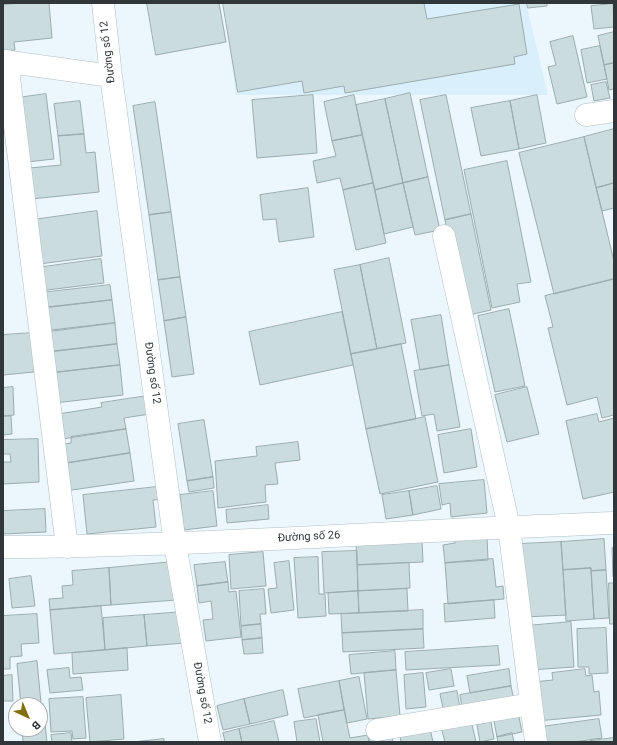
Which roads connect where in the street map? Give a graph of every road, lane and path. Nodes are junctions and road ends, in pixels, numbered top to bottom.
1 (103, 3) edge
2 (5, 61) edge
3 (111, 76) junction
4 (614, 111) edge
5 (586, 114) dead end
6 (444, 236) dead end
7 (614, 523) edge
8 (509, 526) junction
9 (175, 544) junction
10 (3, 547) edge
11 (67, 547) junction
12 (531, 704) junction
13 (376, 730) dead end
14 (210, 742) edge
15 (536, 742) edge

1 - 3 street, Đường số 12
2 - 3 street
2 - 11 street
3 - 9 street, Đường số 12
4 - 5 street
6 - 8 street
7 - 8 street, Đường số 26
8 - 9 street, Đường số 26
8 - 12 street
9 - 11 street, Đường số 26
9 - 14 street, Đường số 12
10 - 11 street, Đường số 26
12 - 13 street
12 - 15 street

